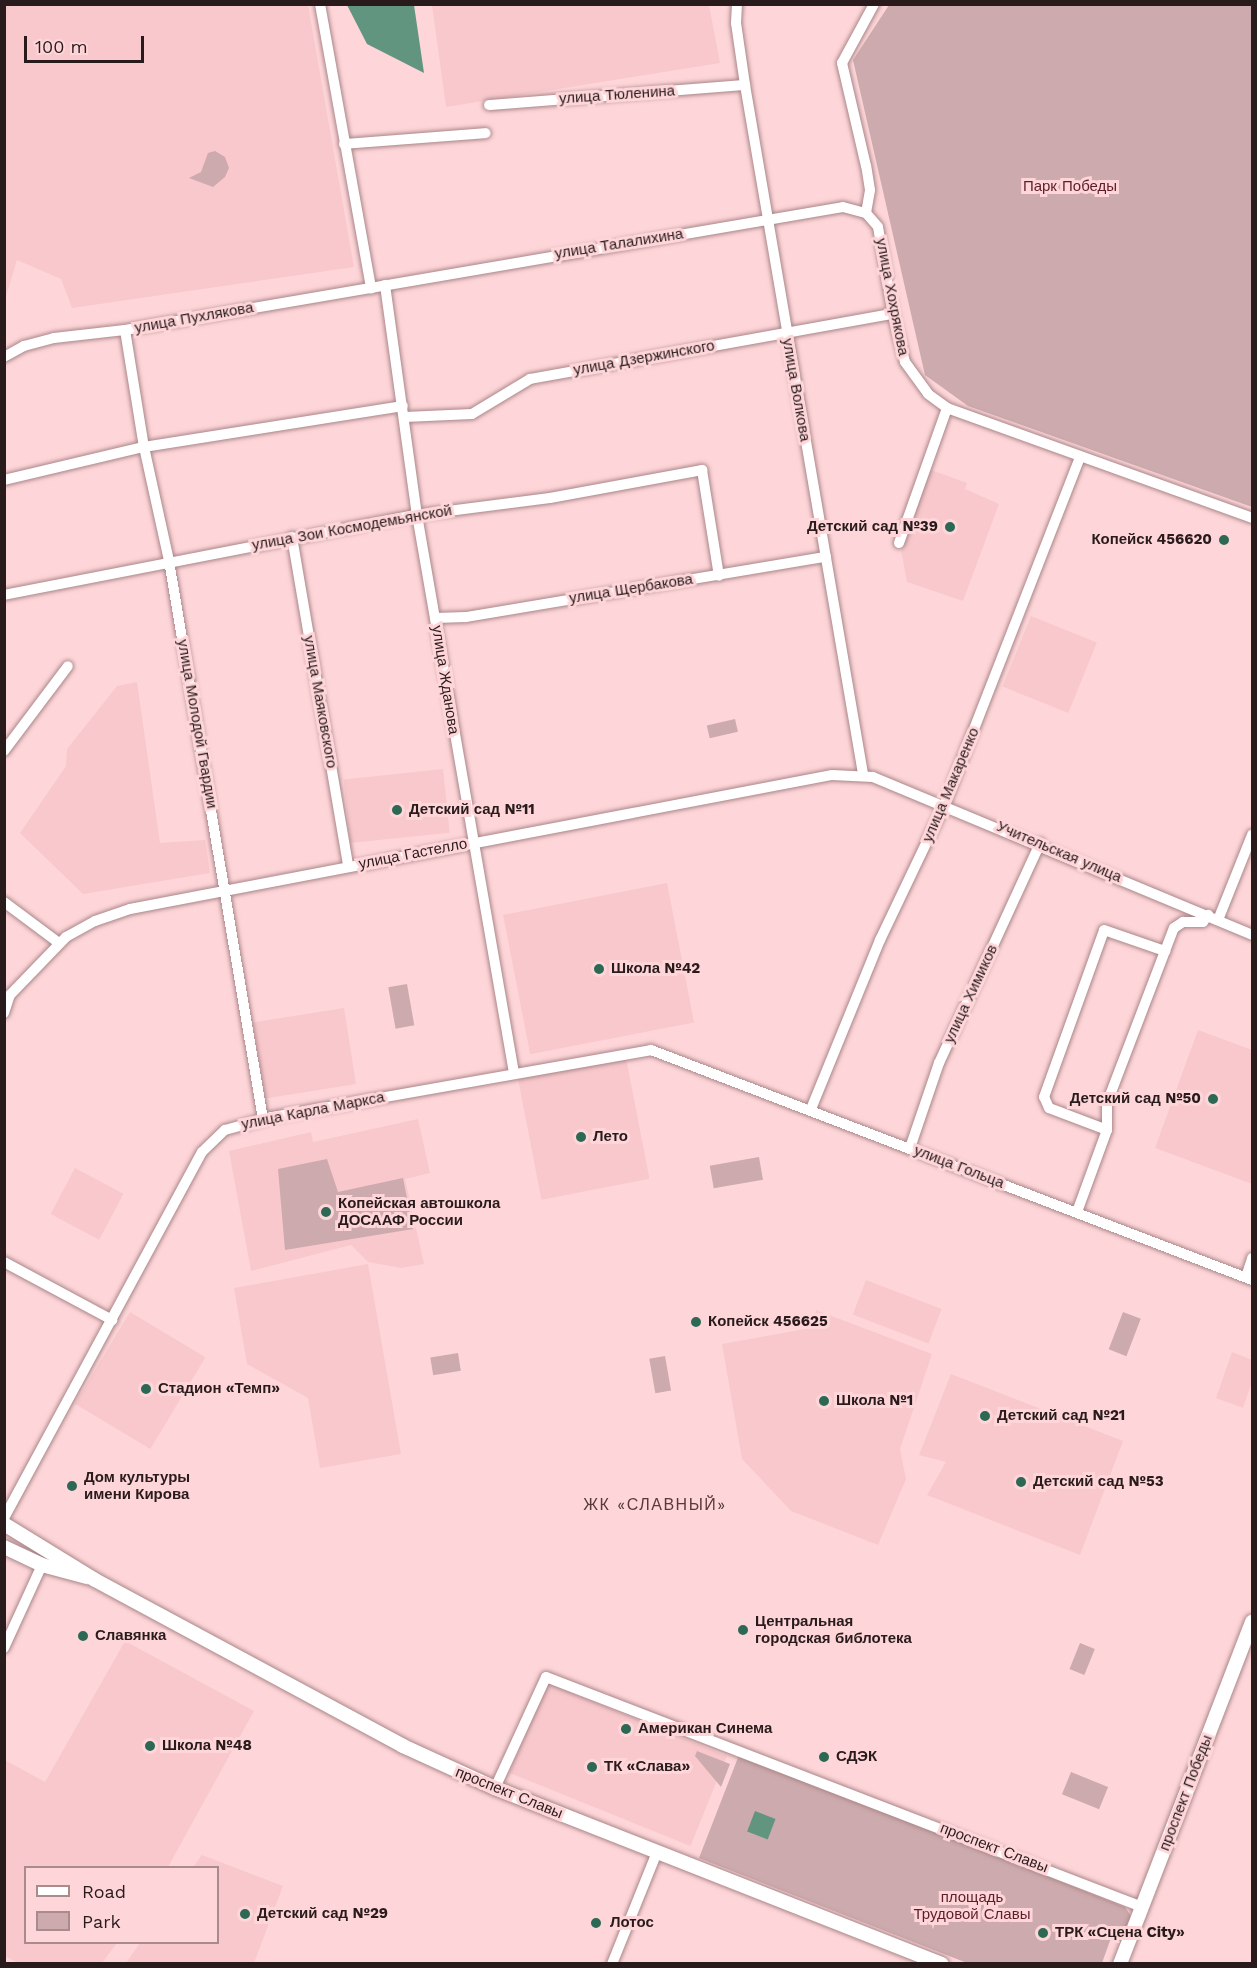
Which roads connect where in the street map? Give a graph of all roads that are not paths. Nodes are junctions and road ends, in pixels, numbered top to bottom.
1 (320, 4) edge
2 (737, 4) edge
3 (874, 4) edge
4 (745, 85) junction
5 (489, 105) dead end
6 (486, 133) dead end
7 (344, 144) junction
8 (866, 213) junction
9 (768, 221) junction
10 (385, 285) junction
11 (371, 288) junction
12 (892, 314) junction
13 (125, 330) junction
14 (785, 332) junction
15 (4, 357) edge
16 (946, 408) junction
17 (404, 412) junction
18 (144, 447) junction
19 (1080, 457) junction
20 (4, 480) edge
21 (417, 515) junction
22 (1252, 518) edge
23 (292, 537) junction
24 (899, 543) dead end
25 (826, 557) junction
26 (169, 561) junction
27 (719, 576) junction
28 (4, 595) edge
29 (435, 618) junction
30 (68, 666) dead end
31 (4, 751) edge
32 (863, 774) junction
33 (944, 806) junction
34 (1252, 835) edge
35 (473, 843) junction
36 (1040, 843) junction
37 (348, 866) junction
38 (225, 890) junction
39 (4, 902) edge
40 (1208, 915) junction
41 (1218, 920) junction
42 (1252, 934) edge
43 (59, 943) junction
44 (1165, 951) junction
45 (7, 996) edge
46 (4, 1013) edge
47 (665, 1053) joint
48 (514, 1073) junction
49 (811, 1109) junction
50 (263, 1119) junction
51 (1107, 1130) junction
52 (910, 1148) junction
53 (1077, 1212) junction
54 (1252, 1258) edge
55 (4, 1262) edge
56 (1249, 1278) edge
57 (112, 1320) junction
58 (4, 1518) edge
59 (4, 1524) edge
60 (4, 1547) edge
61 (50, 1549) junction
62 (42, 1565) junction
63 (95, 1580) junction
64 (1252, 1622) edge
65 (1252, 1646) edge
66 (4, 1648) edge
67 (495, 1788) junction
68 (657, 1852) junction
69 (1145, 1908) junction
70 (612, 1964) edge
71 (942, 1964) edge
72 (1120, 1964) edge
73 (1127, 1964) edge

1 - 7 street
2 - 4 street, улица Волкова
3 - 8 street
4 - 5 street, улица Тюленина
4 - 9 street, улица Волкова
6 - 7 street
7 - 11 street
8 - 9 street, улица Талалихина
8 - 12 street, улица Хохрякова
9 - 10 street, улица Талалихина
9 - 14 street, улица Волкова
10 - 11 street, улица Талалихина
10 - 17 street, улица Жданова
11 - 13 street, улица Пухлякова
12 - 14 street, улица Дзержинского
12 - 16 street, улица Хохрякова
13 - 15 street, улица Пухлякова
13 - 18 street, улица Молодой Гвардии
14 - 17 street, улица Дзержинского
14 - 25 street, улица Волкова
16 - 19 street, улица Хохрякова
16 - 24 street
17 - 18 street, улица Дзержинского
17 - 21 street, улица Жданова
18 - 20 street, улица Дзержинского
18 - 26 street, улица Молодой Гвардии
19 - 22 street, улица Хохрякова
19 - 33 street, улица Макаренко
21 - 23 street, улица Зои Космодемьянской
21 - 27 street, улица Зои Космодемьянской
21 - 29 street, улица Жданова
23 - 26 street, улица Зои Космодемьянской
23 - 37 street, улица Маяковского
25 - 27 street, улица Щербакова
25 - 32 street, улица Волкова
26 - 28 street, улица Зои Космодемьянской
26 - 38 street, улица Молодой Гвардии
27 - 29 street, улица Щербакова
29 - 35 street, улица Жданова
30 - 31 street
32 - 33 street, Учительская улица
32 - 35 street, улица Гастелло
33 - 36 street, Учительская улица
33 - 49 street, улица Макаренко
34 - 41 street
35 - 37 street, улица Гастелло
35 - 48 street, улица Жданова
36 - 40 street, Учительская улица
36 - 52 street, улица Химиков
37 - 38 street, улица Гастелло
38 - 43 street, улица Гастелло
38 - 50 street, улица Молодой Гвардии
39 - 43 street
40 - 41 street, Учительская улица
40 - 44 street
41 - 42 street, Учительская улица
43 - 45 street, улица Гастелло
44 - 51 street
44 - 51 street
45 - 46 street, улица Гастелло
47 - 48 street, улица Карла Маркса
47 - 49 street, улица Гольца
48 - 50 street, улица Карла Маркса
49 - 52 street, улица Гольца
50 - 57 street, улица Карла Маркса
51 - 53 street
52 - 53 street, улица Гольца
53 - 56 street, улица Гольца
54 - 56 street
55 - 57 street
57 - 58 street, улица Карла Маркса
59 - 61 main road, проспект Славы
60 - 62 main road, проспект Славы
61 - 62 main road
61 - 63 main road, проспект Славы
62 - 63 main road, проспект Славы
62 - 66 street
63 - 67 main road, проспект Славы
64 - 69 main road, проспект Победы
65 - 69 main road, проспект Победы
67 - 68 main road, проспект Славы
67 - 69 street, проспект Славы
68 - 70 street
68 - 71 main road, проспект Славы
69 - 72 main road, проспект Победы
69 - 73 main road, проспект Победы

